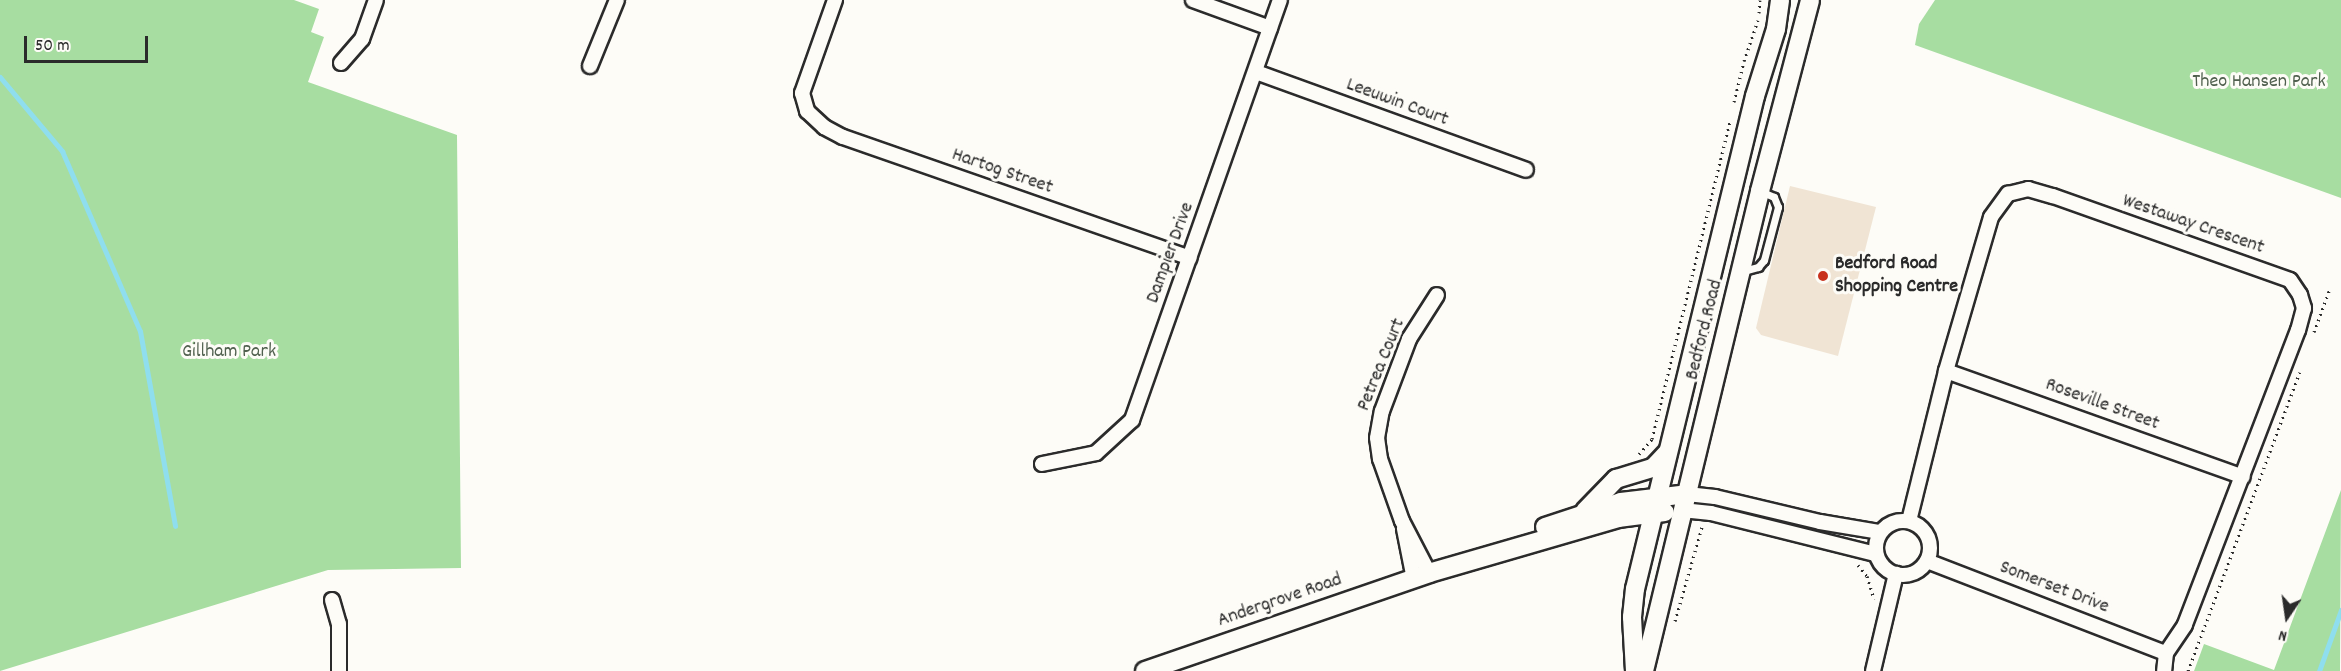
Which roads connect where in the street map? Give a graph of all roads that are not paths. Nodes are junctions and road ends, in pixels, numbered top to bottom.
1 (376, 0) edge
2 (617, 0) edge
3 (835, 0) edge
4 (1193, 0) edge
5 (1280, 0) edge
6 (1780, 0) edge
7 (1810, 0) edge
8 (1270, 28) junction
9 (341, 63) dead end
10 (590, 66) dead end
11 (1256, 72) junction
12 (1526, 170) dead end
13 (1190, 258) junction
14 (1437, 295) dead end
15 (1946, 372) junction
16 (1669, 449) junction
17 (1042, 464) dead end
18 (2243, 477) junction
19 (1684, 502) junction
20 (1655, 504) junction
21 (1573, 517) junction
22 (1909, 521) junction
23 (1880, 532) junction
24 (1876, 554) junction
25 (1927, 561) junction
26 (1896, 574) junction
27 (1421, 576) junction
28 (332, 600) dead end
29 (2166, 653) junction
30 (339, 671) edge
31 (1145, 671) edge
32 (1635, 671) edge
33 (1644, 671) edge
34 (1874, 671) edge
35 (2164, 671) edge

1 - 9 street
2 - 10 street
3 - 13 street, Hartog Street
4 - 8 street
5 - 8 street, Dampier Drive
6 - 16 street, Bedford Road
7 - 19 street, Bedford Road
8 - 11 street, Dampier Drive
11 - 12 street, Leeuwin Court
11 - 13 street, Dampier Drive
13 - 17 street, Dampier Drive
14 - 27 street, Petrea Court
15 - 18 street, Roseville Street
15 - 18 street, Westaway Crescent
15 - 22 street, Westaway Crescent
16 - 20 street, Bedford Road
16 - 21 street
18 - 29 street, Westaway Crescent
19 - 20 street, Andergrove Road
19 - 23 street
19 - 24 street
19 - 33 street, Bedford Road
20 - 21 street, Andergrove Road
20 - 27 street, Andergrove Road
20 - 32 street, Bedford Road
21 - 27 street, Andergrove Road
22 - 23 street
22 - 25 street
23 - 24 street
24 - 26 street
25 - 26 street
25 - 29 street, Somerset Drive
26 - 34 street
27 - 31 street, Andergrove Road
28 - 30 street
29 - 35 street, Westaway Crescent

